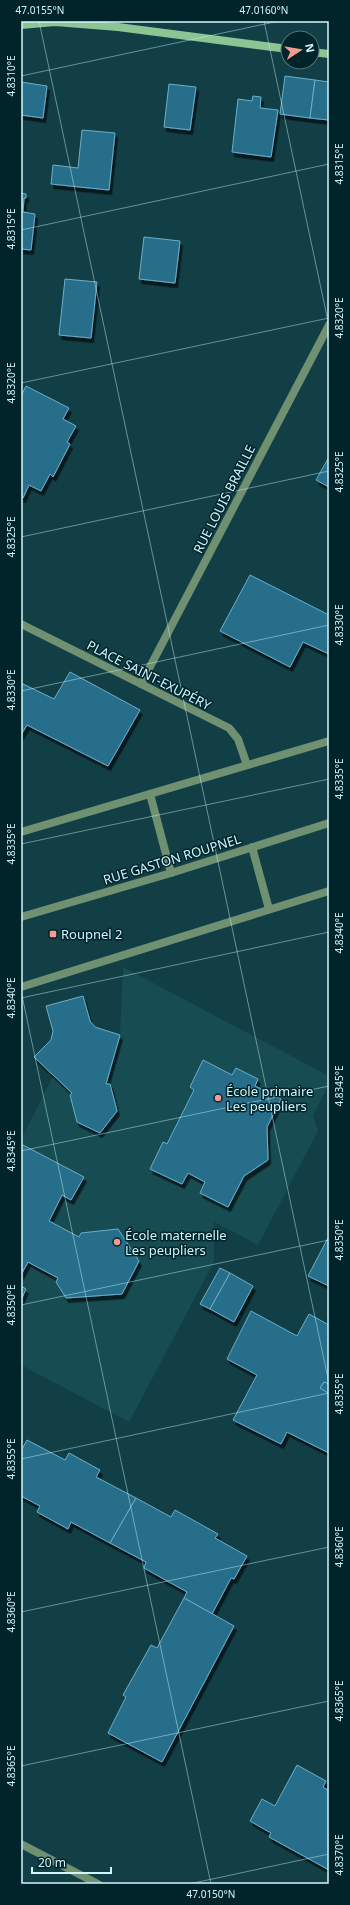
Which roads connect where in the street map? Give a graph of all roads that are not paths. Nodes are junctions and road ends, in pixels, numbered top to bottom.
1 (55, 22) edge
2 (21, 25) edge
3 (280, 48) edge
4 (329, 325) edge
5 (21, 624) edge
6 (141, 684) junction
7 (329, 741) edge
8 (247, 764) junction
9 (150, 794) junction
10 (329, 823) edge
11 (21, 832) edge
12 (252, 847) junction
13 (171, 873) junction
14 (329, 891) edge
15 (269, 909) junction
16 (21, 916) edge
17 (21, 987) edge
18 (21, 1844) edge
19 (98, 1884) edge

1 - 2 main road
1 - 3 main road
4 - 6 street, RUE LOUIS BRAILLE
5 - 6 street, PLACE SAINT-EXUPÉRY
6 - 8 street, PLACE SAINT-EXUPÉRY
7 - 8 street
8 - 9 street
9 - 11 street
9 - 13 street
10 - 12 street, RUE GASTON ROUPNEL
12 - 13 street, RUE GASTON ROUPNEL
12 - 15 street
13 - 16 street, RUE GASTON ROUPNEL
14 - 15 street
15 - 17 street
18 - 19 street

